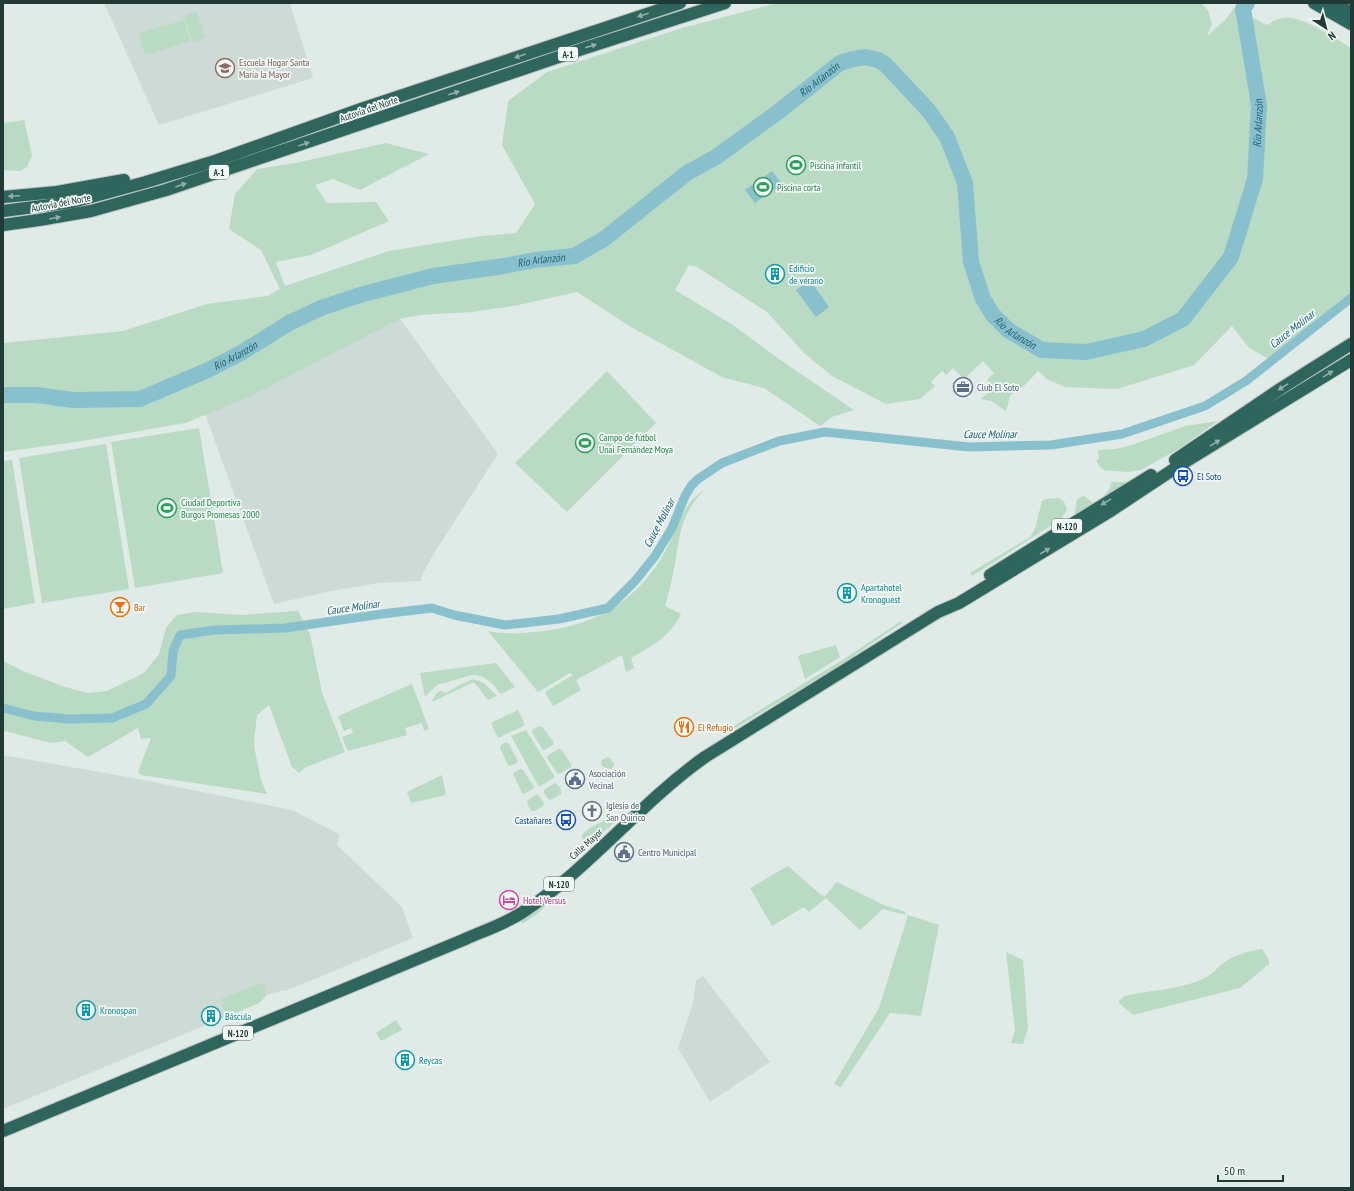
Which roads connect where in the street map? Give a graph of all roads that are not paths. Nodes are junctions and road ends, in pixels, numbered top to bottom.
1 (680, 3) edge
2 (725, 3) edge
3 (1314, 3) edge
4 (1333, 3) edge
5 (1351, 12) edge
6 (1351, 24) edge
7 (342, 116) junction
8 (3, 197) edge
9 (3, 211) edge
10 (3, 224) edge
11 (1351, 335) edge
12 (1351, 344) edge
13 (1351, 360) edge
14 (1303, 374) junction
15 (938, 612) junction
16 (3, 1131) edge

1 -> 7 highway, Autovía del Norte / A-1
10 -> 2 highway, Autovía del Norte / A-1
3 - 6 highway
4 - 5 highway
7 -> 8 highway, A-1
7 - 9 highway
11 - 14 highway
12 - 14 highway, N-120
15 -> 13 highway, N-120
14 -> 15 highway, N-120
15 - 16 highway, Calle Mayor / N-120

